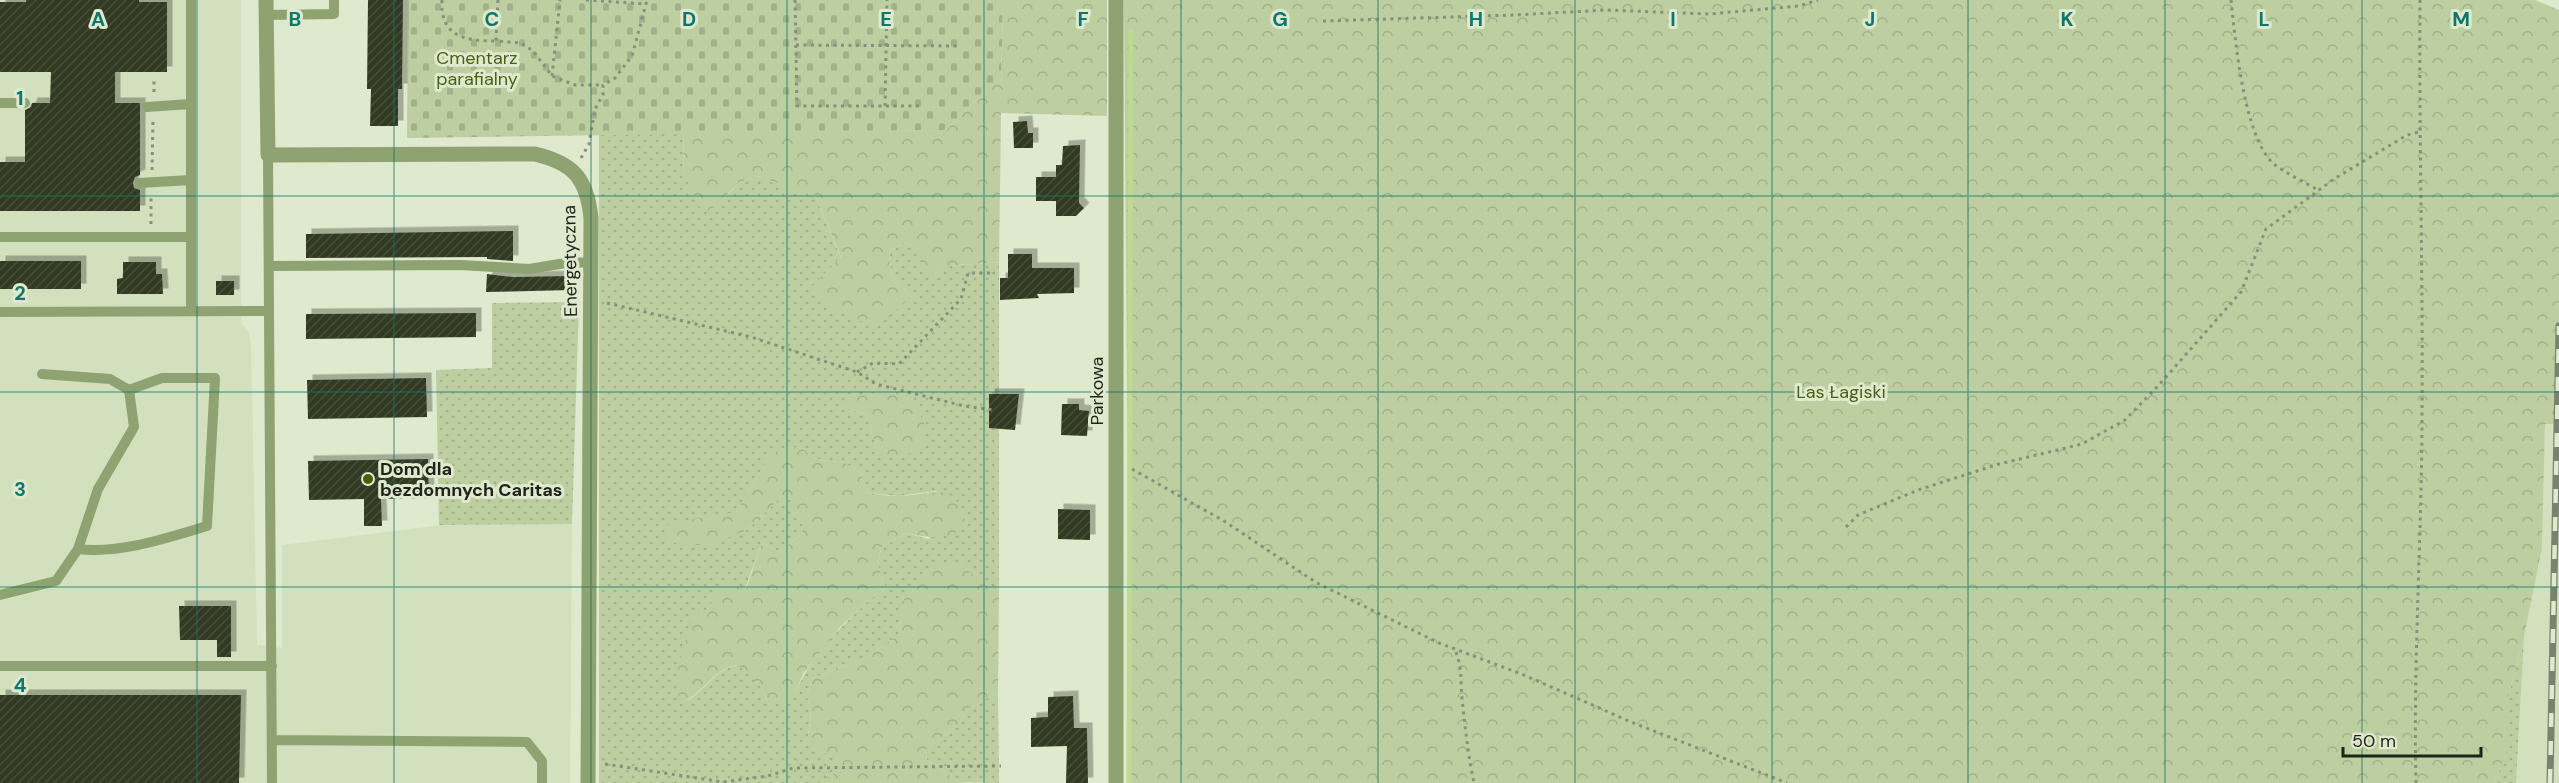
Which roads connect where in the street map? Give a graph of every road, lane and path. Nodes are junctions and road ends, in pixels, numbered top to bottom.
1 (191, 0) edge
2 (334, 0) edge
3 (442, 0) edge
4 (498, 0) edge
5 (560, 0) edge
6 (586, 0) edge
7 (795, 0) edge
8 (887, 0) edge
9 (1116, 0) edge
10 (1818, 0) edge
11 (2231, 0) edge
12 (2420, 0) edge
13 (646, 2) edge
14 (266, 7) edge
15 (1323, 21) dead end
16 (496, 41) junction
17 (796, 45) junction
18 (886, 46) junction
19 (959, 46) dead end
20 (552, 76) junction
21 (154, 79) dead end
22 (603, 85) junction
23 (0, 103) edge
24 (25, 103) dead end
25 (190, 104) junction
26 (150, 106) junction
27 (885, 106) junction
28 (920, 106) dead end
29 (2419, 132) junction
30 (589, 144) dead end
31 (268, 155) junction
32 (190, 180) junction
33 (152, 182) junction
34 (140, 183) dead end
35 (2319, 191) junction
36 (151, 226) dead end
37 (0, 237) edge
38 (190, 237) junction
39 (591, 263) junction
40 (269, 266) junction
41 (995, 273) dead end
42 (591, 299) junction
43 (191, 311) junction
44 (269, 311) junction
45 (0, 312) edge
46 (857, 372) junction
47 (42, 374) dead end
48 (129, 390) junction
49 (994, 410) dead end
50 (1116, 467) junction
51 (1846, 527) dead end
52 (78, 549) junction
53 (0, 595) edge
54 (1456, 651) junction
55 (0, 666) edge
56 (272, 666) junction
57 (272, 740) junction
58 (588, 761) junction
59 (1001, 766) dead end
60 (272, 783) edge
61 (542, 783) edge
62 (588, 783) edge
63 (1116, 783) edge
64 (1474, 783) edge
65 (1787, 783) edge
66 (2416, 783) edge

1 - 25 lane
2 - 14 lane
3 - 16 path
4 - 16 path
5 - 20 path
6 - 13 path
7 - 17 path
8 - 18 path
9 - 50 street, Parkowa
10 - 15 path
11 - 35 path
12 - 29 path
13 - 22 path
14 - 31 street
16 - 20 path
17 - 18 path
17 - 27 path
18 - 19 path
18 - 27 path
20 - 22 path
21 - 26 path
22 - 30 path
23 - 24 lane
25 - 26 lane
25 - 32 lane
26 - 33 path
27 - 28 path
29 - 35 path
29 - 66 path
31 - 39 street, Energetyczna
31 - 40 lane
32 - 33 lane
32 - 38 lane
33 - 34 lane
33 - 36 path
35 - 51 path
37 - 38 lane
38 - 43 lane
39 - 40 lane
39 - 42 street, Energetyczna
40 - 44 lane
41 - 46 path
42 - 46 path
42 - 58 street, Energetyczna
43 - 44 lane
43 - 45 lane
44 - 56 lane
46 - 49 path
47 - 48 lane
48 - 52 lane
48 - 52 lane
50 - 54 path
50 - 63 street, Parkowa
52 - 53 lane
54 - 64 path
54 - 65 path
55 - 56 lane
56 - 57 lane
57 - 60 lane
57 - 61 lane
58 - 59 path
58 - 62 street, Energetyczna

